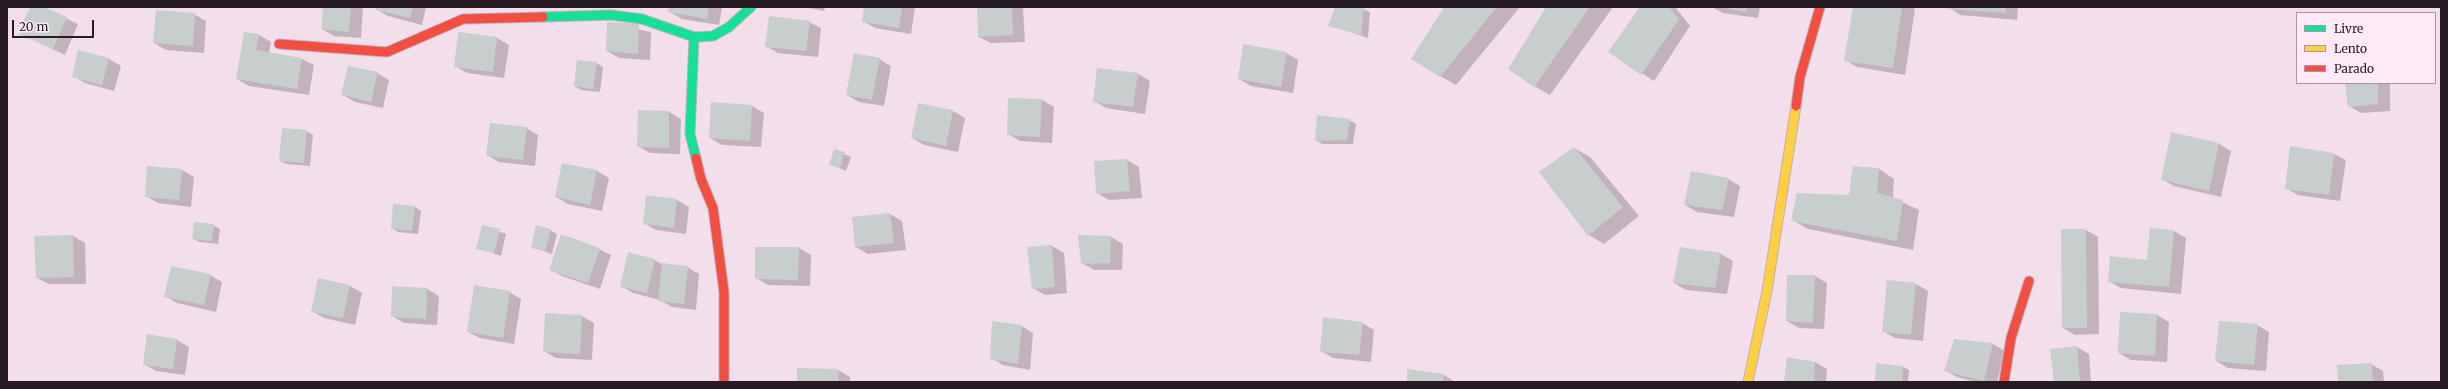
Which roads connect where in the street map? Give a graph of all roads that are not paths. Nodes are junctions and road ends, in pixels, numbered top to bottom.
1 (751, 7) edge
2 (1820, 7) edge
3 (694, 37) junction
4 (279, 44) dead end
5 (2029, 280) dead end
6 (724, 382) edge
7 (1748, 382) edge
8 (2004, 382) edge

1 - 3 street
2 - 7 street
3 - 4 street
3 - 6 street
5 - 8 street

